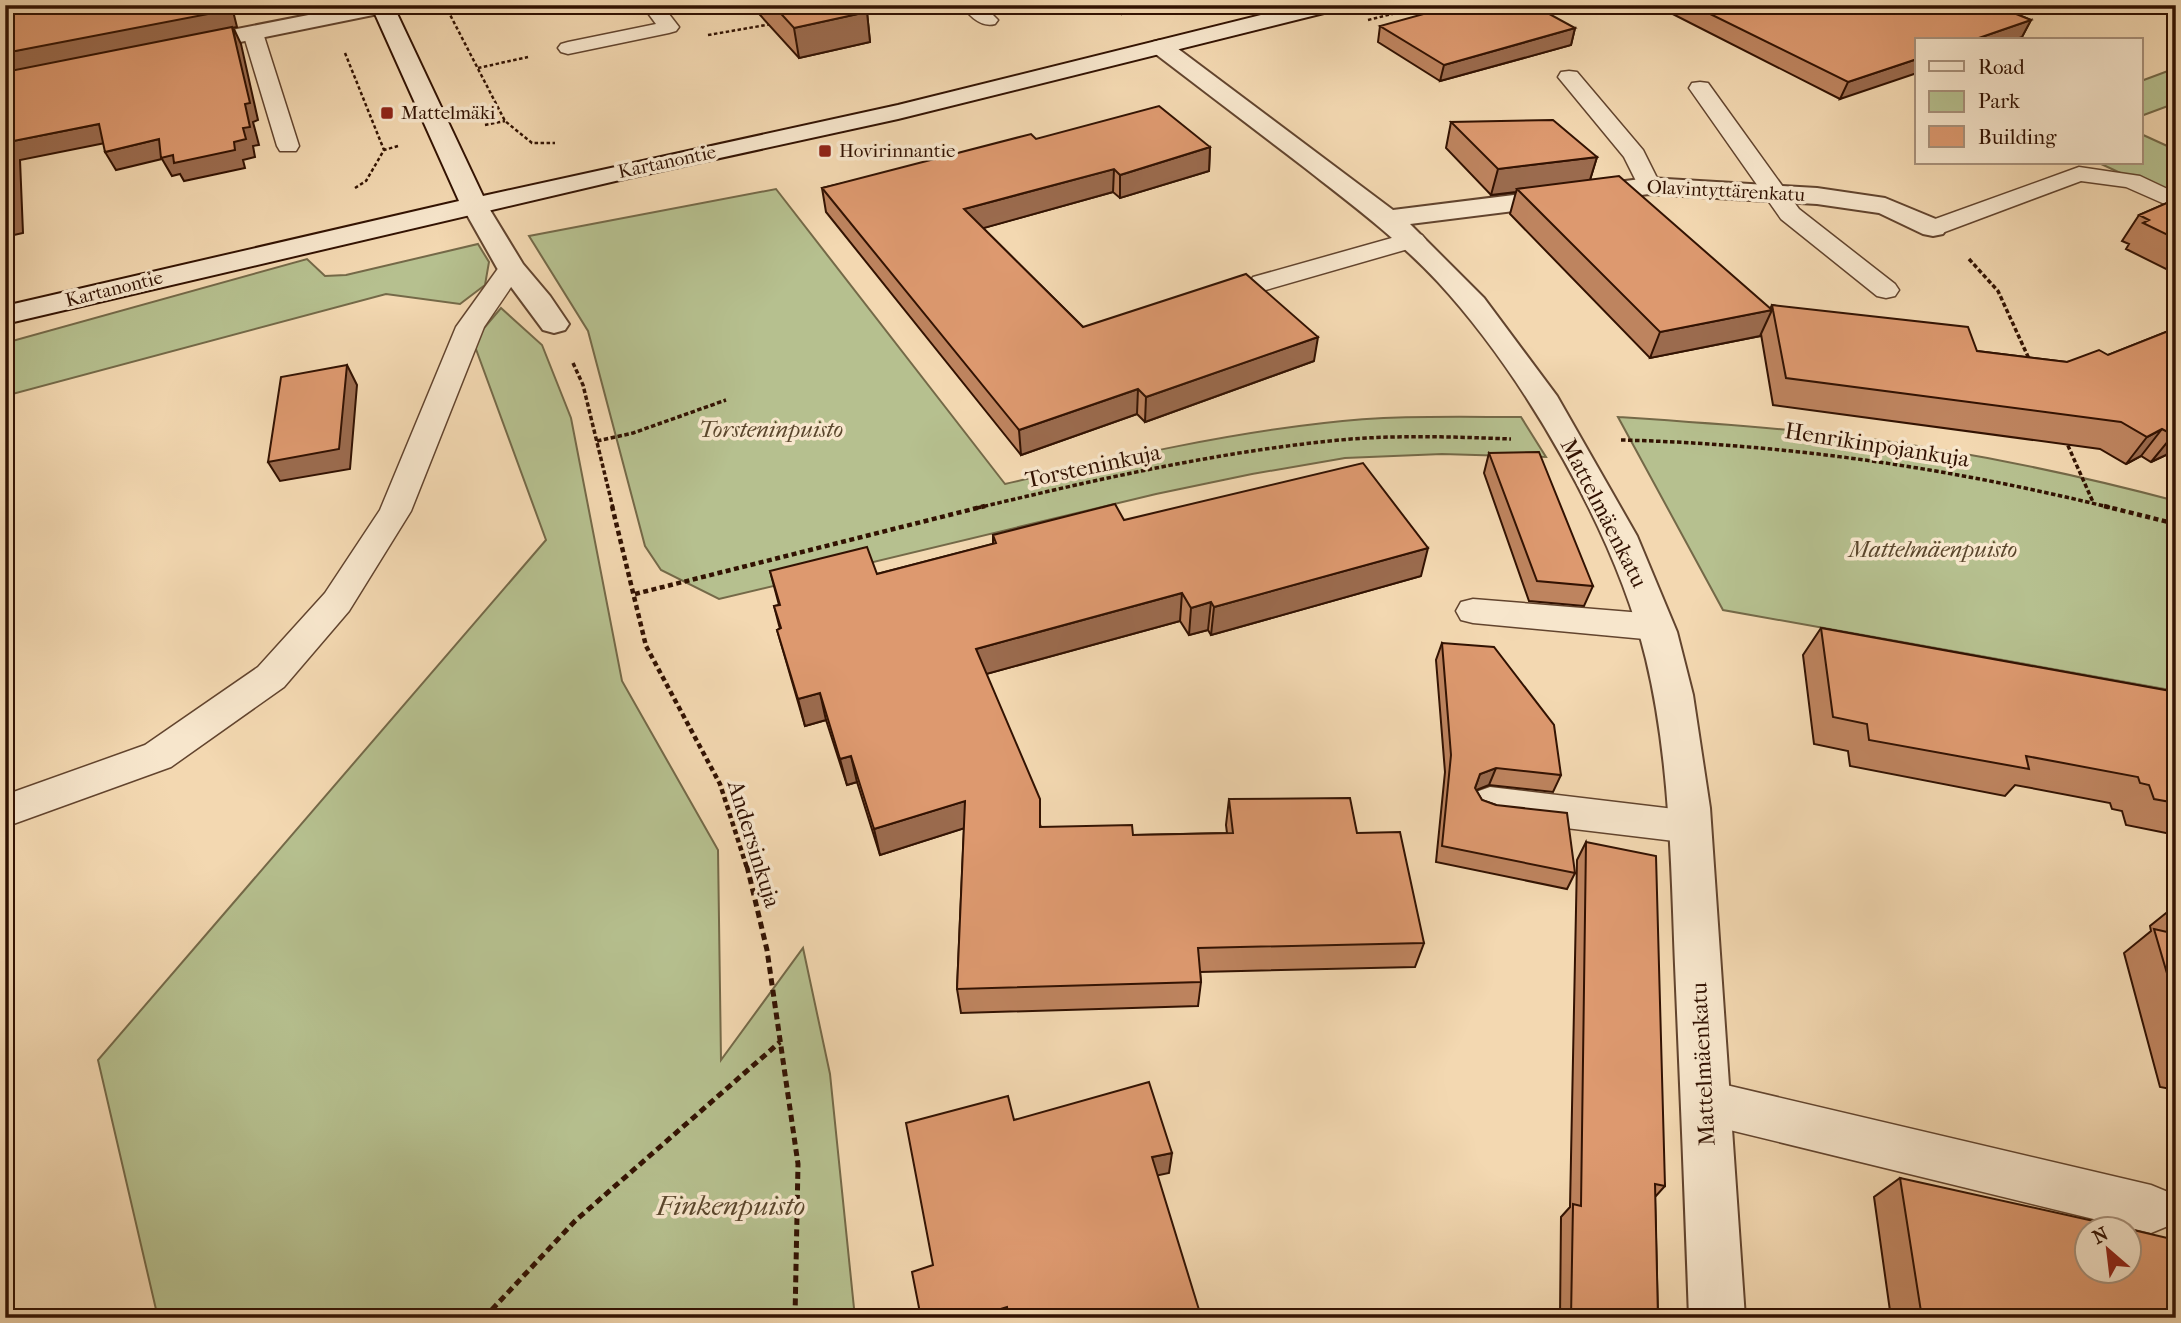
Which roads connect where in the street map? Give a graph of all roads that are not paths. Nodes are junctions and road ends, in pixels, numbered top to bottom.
1 (652, 5) edge
2 (971, 5) edge
3 (1328, 5) edge
4 (382, 6) edge
5 (988, 20) dead end
6 (253, 33) junction
7 (1161, 47) junction
8 (568, 48) road end
9 (161, 51) edge
10 (1569, 77) dead end
11 (1700, 88) dead end
12 (288, 146) dead end
13 (1649, 186) junction
14 (1774, 192) junction
15 (2176, 202) edge
16 (475, 206) junction
17 (1933, 228) joint
18 (1401, 229) junction
19 (511, 268) junction
20 (1262, 283) dead end
21 (1886, 290) dead end
22 (5, 315) edge
23 (554, 324) road end
24 (1473, 611) dead end
25 (1655, 627) junction
26 (1490, 803) edge
27 (5, 811) edge
28 (1691, 827) junction
29 (1706, 1101) junction
30 (2151, 1209) dead end
31 (1717, 1318) edge

1 - 8 lane
2 - 5 lane
3 - 7 street, Kartanontie
4 - 6 street
4 - 16 street
6 - 9 street
6 - 12 lane
7 - 16 street, Kartanontie
7 - 18 street, Mattelmäenkatu
10 - 13 lane
11 - 14 lane
13 - 14 street, Olavintyttärenkatu
13 - 18 street, Olavintyttärenkatu
14 - 17 street, Olavintyttärenkatu
14 - 21 lane
15 - 17 lane
16 - 19 street
16 - 22 street, Kartanontie
18 - 20 lane
18 - 25 street, Mattelmäenkatu
19 - 23 street
19 - 27 lane
24 - 25 lane
25 - 28 street, Mattelmäenkatu
26 - 28 lane
28 - 29 street, Mattelmäenkatu
29 - 30 lane
29 - 31 street, Mattelmäenkatu

